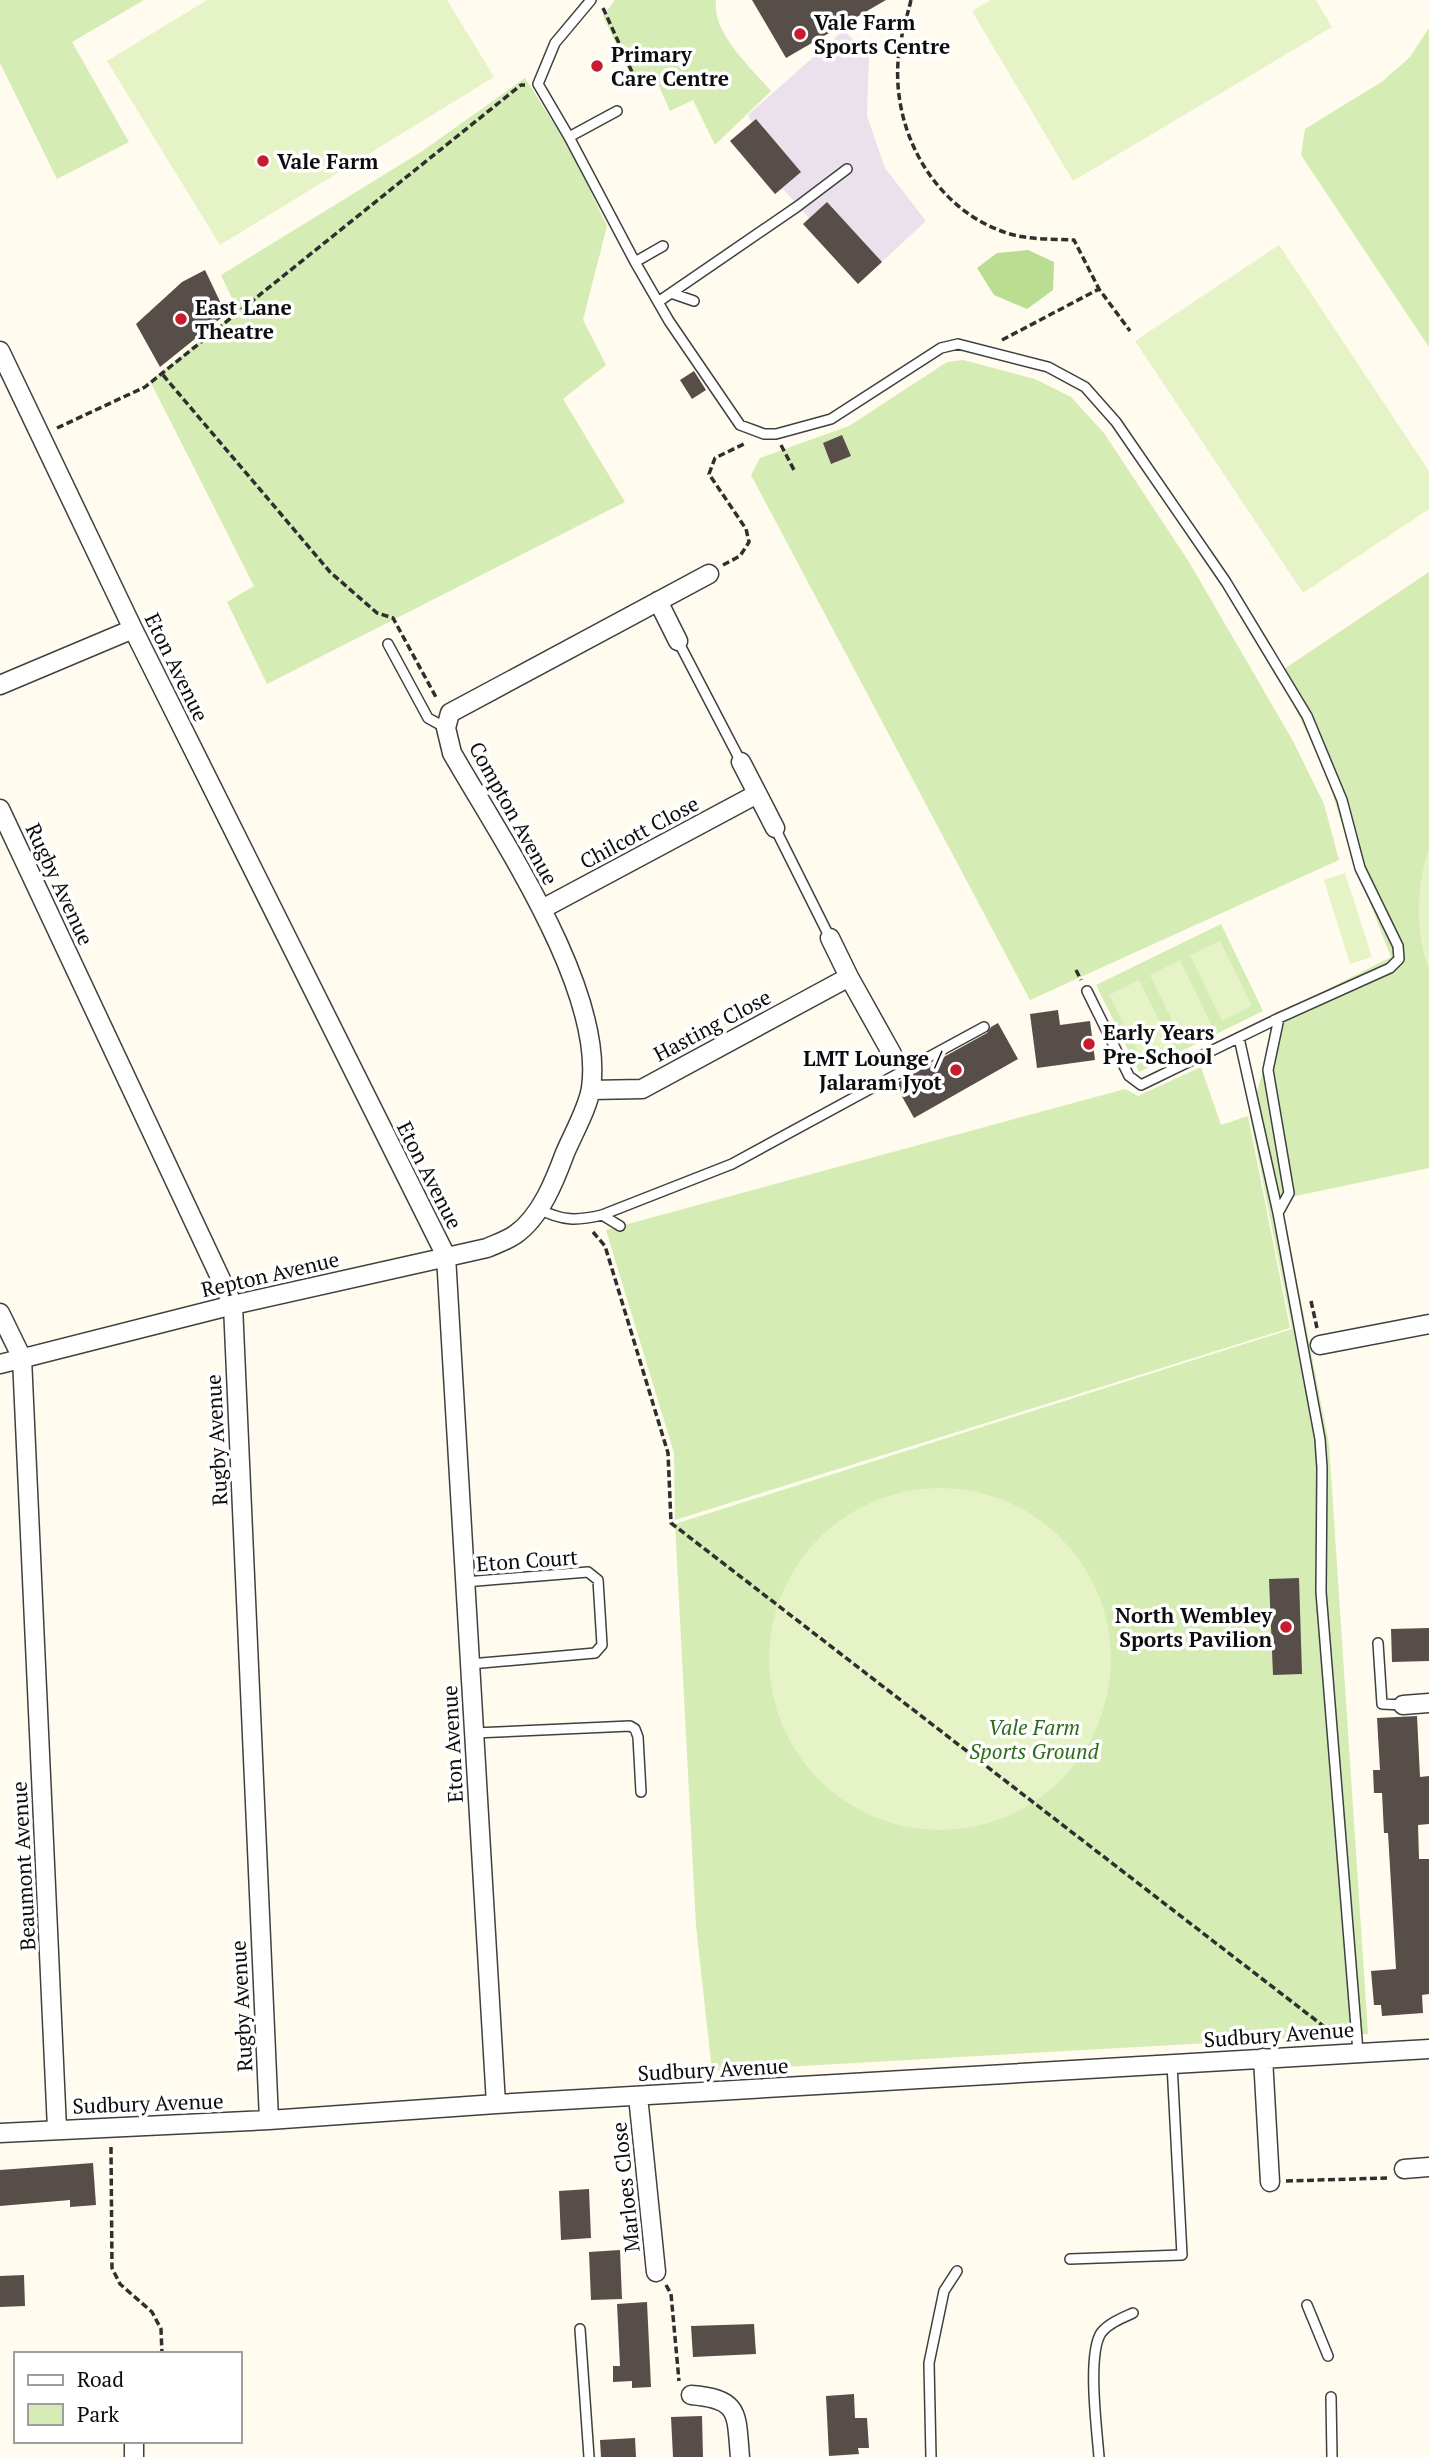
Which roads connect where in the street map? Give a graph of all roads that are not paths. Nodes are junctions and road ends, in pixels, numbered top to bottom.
1 (591, 0) edge
2 (617, 111) dead end
3 (569, 137) junction
4 (848, 169) dead end
5 (663, 246) dead end
6 (635, 262) junction
7 (671, 293) junction
8 (694, 301) dead end
9 (658, 302) junction
10 (0, 351) edge
11 (709, 573) road end
12 (658, 601) junction
13 (132, 629) junction
14 (678, 641) joint
15 (388, 644) dead end
16 (0, 685) edge
17 (448, 720) junction
18 (741, 762) joint
19 (757, 794) junction
20 (0, 809) edge
21 (775, 828) joint
22 (542, 909) junction
23 (830, 938) joint
24 (849, 976) junction
25 (1087, 992) dead end
26 (1279, 1018) junction
27 (984, 1027) dead end
28 (1239, 1038) junction
29 (892, 1054) dead end
30 (591, 1090) junction
31 (539, 1209) junction
32 (1278, 1213) junction
33 (602, 1215) junction
34 (620, 1226) dead end
35 (446, 1256) junction
36 (233, 1305) junction
37 (0, 1313) edge
38 (1429, 1324) edge
39 (1320, 1345) dead end
40 (22, 1358) junction
41 (0, 1364) edge
42 (465, 1582) junction
43 (1378, 1643) dead end
44 (470, 1664) junction
45 (1429, 1703) edge
46 (1403, 1705) joint
47 (474, 1733) junction
48 (641, 1792) dead end
49 (1429, 2049) edge
50 (1358, 2052) junction
51 (1263, 2058) junction
52 (1172, 2064) junction
53 (638, 2096) junction
54 (496, 2104) junction
55 (268, 2120) junction
56 (57, 2129) junction
57 (0, 2133) edge
58 (1429, 2167) edge
59 (1404, 2169) road end
60 (1270, 2182) road end
61 (1070, 2259) dead end
62 (957, 2271) dead end
63 (656, 2272) road end
64 (1307, 2305) dead end
65 (1133, 2313) dead end
66 (580, 2329) dead end
67 (1328, 2356) dead end
68 (691, 2395) road end
69 (1331, 2397) dead end
70 (589, 2457) edge
71 (740, 2457) edge
72 (931, 2457) edge
73 (1100, 2457) edge
74 (1332, 2457) edge

1 - 3 lane
2 - 3 lane
3 - 6 lane
4 - 7 lane
5 - 6 lane
6 - 9 lane
7 - 8 lane
7 - 9 lane
9 - 26 lane
10 - 13 street, Eton Avenue
11 - 12 street
12 - 14 street
12 - 17 street
13 - 16 street
13 - 35 street, Eton Avenue
14 - 18 lane
15 - 17 lane
17 - 22 street, Compton Avenue
18 - 19 street
19 - 21 street
19 - 22 street, Chilcott Close
20 - 36 street, Rugby Avenue
21 - 23 lane
22 - 30 street, Compton Avenue
23 - 24 street
24 - 29 street
24 - 30 street, Hasting Close
25 - 28 lane
26 - 28 lane
26 - 32 lane
27 - 33 lane
28 - 32 lane
30 - 31 street, Compton Avenue
31 - 33 lane
31 - 35 street, Repton Avenue
32 - 50 lane
33 - 34 lane
35 - 36 street, Repton Avenue
35 - 42 street, Eton Avenue
36 - 40 street, Repton Avenue
36 - 55 street, Rugby Avenue
37 - 40 street, Beaumont Avenue
38 - 39 street
40 - 41 street, Repton Avenue
40 - 56 street, Beaumont Avenue
42 - 44 street, Eton Avenue
42 - 44 lane, Eton Court
43 - 46 lane
44 - 47 street, Eton Avenue
45 - 46 street
47 - 48 lane
47 - 54 street, Eton Avenue
49 - 50 street, Sudbury Avenue
50 - 51 street, Sudbury Avenue
51 - 52 street, Sudbury Avenue
51 - 60 street
52 - 53 street, Sudbury Avenue
52 - 61 lane
53 - 54 street, Sudbury Avenue
53 - 63 street, Marloes Close
54 - 55 street, Sudbury Avenue
55 - 56 street, Sudbury Avenue
56 - 57 street, Sudbury Avenue
58 - 59 street
62 - 72 lane
64 - 67 lane
65 - 73 lane
66 - 70 lane
68 - 71 street
69 - 74 lane

